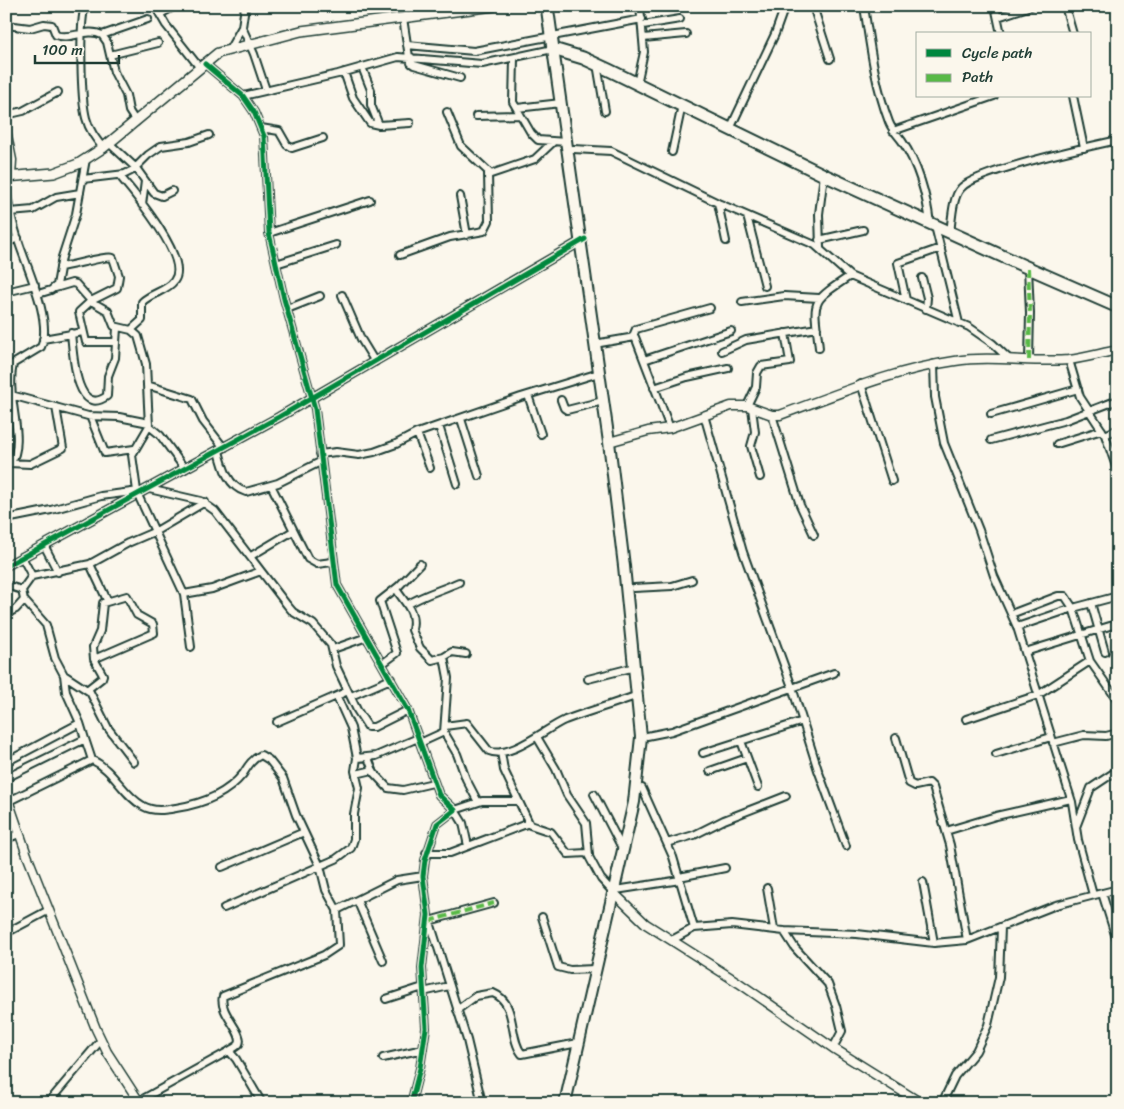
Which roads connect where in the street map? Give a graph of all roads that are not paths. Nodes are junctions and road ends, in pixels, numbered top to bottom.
1 (85, 6) edge
2 (155, 6) edge
3 (175, 6) edge
4 (245, 6) edge
5 (494, 6) edge
6 (547, 6) edge
7 (552, 6) edge
8 (640, 6) edge
9 (786, 6) edge
10 (813, 6) edge
11 (864, 6) edge
12 (995, 6) edge
13 (1031, 6) edge
14 (1066, 6) edge
15 (445, 9) edge
16 (160, 14) junction
17 (998, 17) junction
18 (403, 18) junction
19 (148, 19) dead end
20 (680, 19) dead end
21 (642, 22) junction
22 (7, 23) edge
23 (242, 27) junction
24 (82, 32) junction
25 (1001, 32) edge
26 (1070, 32) edge
27 (686, 34) dead end
28 (102, 35) junction
29 (554, 35) junction
30 (643, 38) junction
31 (158, 43) dead end
32 (250, 43) junction
33 (407, 45) junction
34 (229, 50) junction
35 (556, 50) junction
36 (110, 55) junction
37 (410, 57) junction
38 (514, 59) junction
39 (830, 59) dead end
40 (597, 64) junction
41 (203, 66) junction
42 (362, 67) junction
43 (344, 72) junction
44 (460, 78) dead end
45 (638, 84) junction
46 (266, 90) junction
47 (58, 92) dead end
48 (244, 96) junction
49 (988, 98) edge
50 (1073, 98) edge
51 (561, 103) junction
52 (682, 105) junction
53 (517, 108) junction
54 (604, 111) dead end
55 (447, 112) dead end
56 (6, 115) edge
57 (520, 115) junction
58 (476, 116) dead end
59 (136, 122) junction
60 (410, 123) dead end
61 (379, 125) junction
62 (261, 128) junction
63 (730, 129) junction
64 (6, 130) edge
65 (893, 131) junction
66 (209, 135) dead end
67 (324, 138) dead end
68 (1118, 140) edge
69 (552, 142) junction
70 (569, 145) junction
71 (106, 146) junction
72 (1084, 148) junction
73 (672, 152) dead end
74 (86, 158) junction
75 (136, 168) junction
76 (488, 173) junction
77 (824, 175) junction
78 (119, 176) junction
79 (9, 177) edge
80 (83, 179) junction
81 (145, 181) junction
82 (6, 186) edge
83 (172, 191) dead end
84 (80, 193) junction
85 (460, 196) dead end
86 (370, 200) dead end
87 (718, 203) junction
88 (142, 205) junction
89 (10, 212) junction
90 (748, 216) junction
91 (933, 225) junction
92 (863, 230) dead end
93 (269, 233) junction
94 (950, 233) junction
95 (467, 235) junction
96 (18, 238) junction
97 (583, 240) junction
98 (819, 240) junction
99 (726, 241) dead end
100 (6, 243) edge
101 (336, 245) dead end
102 (820, 248) junction
103 (941, 248) junction
104 (400, 255) dead end
105 (276, 264) junction
106 (60, 267) junction
107 (1028, 268) junction
108 (850, 276) junction
109 (922, 278) dead end
110 (35, 285) junction
111 (765, 286) dead end
112 (55, 288) junction
113 (6, 292) edge
114 (38, 294) junction
115 (342, 295) dead end
116 (320, 296) dead end
117 (819, 298) junction
118 (906, 300) junction
119 (91, 301) junction
120 (742, 302) dead end
121 (1118, 306) edge
122 (710, 308) dead end
123 (287, 309) junction
124 (926, 309) junction
125 (959, 323) junction
126 (117, 328) junction
127 (817, 328) junction
128 (131, 330) junction
129 (731, 331) dead end
130 (83, 332) junction
131 (71, 333) junction
132 (785, 333) junction
133 (633, 336) junction
134 (43, 339) junction
135 (115, 342) junction
136 (600, 343) junction
137 (819, 348) dead end
138 (1118, 350) edge
139 (722, 351) dead end
140 (1009, 359) junction
141 (644, 360) junction
142 (1029, 360) junction
143 (1069, 360) junction
144 (375, 362) junction
145 (13, 364) junction
146 (934, 364) junction
147 (6, 368) edge
148 (728, 368) dead end
149 (599, 373) junction
150 (861, 384) junction
151 (146, 385) junction
152 (654, 388) junction
153 (1078, 389) junction
154 (11, 395) junction
155 (528, 395) junction
156 (313, 398) junction
157 (561, 400) dead end
158 (1118, 400) edge
159 (603, 401) junction
160 (56, 407) junction
161 (749, 407) junction
162 (1089, 412) junction
163 (991, 414) dead end
164 (704, 415) junction
165 (772, 415) junction
166 (90, 416) junction
167 (461, 419) junction
168 (149, 424) junction
169 (439, 426) junction
170 (670, 428) junction
171 (1118, 429) edge
172 (416, 433) junction
173 (1104, 433) junction
174 (540, 434) dead end
175 (991, 440) dead end
176 (612, 442) junction
177 (1057, 444) dead end
178 (134, 449) junction
179 (221, 449) junction
180 (320, 454) junction
181 (320, 462) junction
182 (8, 465) edge
183 (430, 468) dead end
184 (1117, 468) edge
185 (185, 469) junction
186 (479, 476) dead end
187 (760, 477) dead end
188 (892, 481) dead end
189 (457, 484) dead end
190 (271, 485) junction
191 (142, 492) junction
192 (205, 502) junction
193 (6, 519) edge
194 (156, 532) junction
195 (294, 532) junction
196 (814, 535) dead end
197 (44, 545) junction
198 (251, 556) junction
199 (22, 557) junction
200 (332, 562) junction
201 (90, 564) junction
202 (420, 564) dead end
203 (6, 566) edge
204 (261, 571) junction
205 (58, 572) junction
206 (32, 576) junction
207 (692, 580) dead end
208 (459, 582) dead end
209 (6, 585) edge
210 (634, 588) junction
211 (396, 589) junction
212 (22, 590) junction
213 (184, 594) junction
214 (1118, 596) edge
215 (24, 600) junction
216 (107, 600) junction
217 (1091, 603) junction
218 (407, 605) junction
219 (1073, 608) junction
220 (6, 614) edge
221 (1011, 614) junction
222 (1113, 625) dead end
223 (1017, 627) junction
224 (1098, 630) junction
225 (1080, 635) junction
226 (367, 637) junction
227 (190, 647) dead end
228 (333, 649) junction
229 (1024, 652) junction
230 (1105, 652) dead end
231 (466, 654) dead end
232 (444, 657) junction
233 (94, 659) junction
234 (1090, 661) junction
235 (382, 664) junction
236 (635, 668) junction
237 (834, 673) dead end
238 (64, 674) junction
239 (391, 679) junction
240 (588, 679) dead end
241 (792, 687) junction
242 (88, 689) junction
243 (350, 693) junction
244 (638, 695) junction
245 (1038, 695) junction
246 (337, 697) junction
247 (1118, 701) edge
248 (408, 710) junction
249 (966, 719) dead end
250 (803, 721) junction
251 (277, 722) dead end
252 (80, 723) junction
253 (445, 729) junction
254 (1118, 734) edge
255 (646, 736) junction
256 (537, 737) junction
257 (896, 738) dead end
258 (85, 739) junction
259 (1052, 740) junction
260 (419, 741) junction
261 (741, 741) junction
262 (501, 752) junction
263 (703, 753) dead end
264 (996, 754) dead end
265 (357, 758) junction
266 (368, 758) junction
267 (747, 758) junction
268 (92, 760) junction
269 (6, 762) edge
270 (134, 762) dead end
271 (373, 770) junction
272 (1118, 770) edge
273 (710, 771) dead end
274 (356, 774) junction
275 (6, 778) edge
276 (433, 783) junction
277 (758, 787) dead end
278 (642, 788) junction
279 (594, 794) dead end
280 (786, 796) dead end
281 (7, 798) edge
282 (1071, 799) junction
283 (518, 801) junction
284 (478, 802) junction
285 (455, 810) junction
286 (529, 823) junction
287 (1076, 828) junction
288 (946, 831) junction
289 (304, 832) junction
290 (19, 834) junction
291 (6, 839) edge
292 (667, 843) junction
293 (468, 846) junction
294 (846, 846) dead end
295 (622, 848) junction
296 (426, 853) junction
297 (589, 855) junction
298 (320, 866) junction
299 (222, 867) dead end
300 (725, 868) dead end
301 (619, 873) junction
302 (423, 876) junction
303 (679, 878) junction
304 (923, 882) dead end
305 (767, 888) dead end
306 (1118, 889) edge
307 (615, 892) junction
308 (1102, 893) junction
309 (1093, 895) junction
310 (357, 900) junction
311 (494, 903) dead end
312 (224, 908) dead end
313 (49, 910) junction
314 (337, 910) junction
315 (542, 917) dead end
316 (428, 918) junction
317 (694, 928) junction
318 (1001, 928) junction
319 (774, 929) junction
320 (784, 931) junction
321 (6, 933) edge
322 (672, 940) junction
323 (966, 940) junction
324 (934, 943) junction
325 (1118, 944) edge
326 (383, 961) dead end
327 (595, 969) junction
328 (449, 986) junction
329 (423, 989) junction
330 (386, 999) dead end
331 (457, 1010) junction
332 (101, 1040) junction
333 (578, 1044) junction
334 (833, 1048) junction
335 (423, 1049) junction
336 (229, 1051) junction
337 (382, 1058) dead end
338 (140, 1102) edge
339 (48, 1103) edge
340 (262, 1103) edge
341 (411, 1103) edge
342 (482, 1103) edge
343 (564, 1103) edge
344 (920, 1103) edge
345 (942, 1103) edge

1 - 24 street
2 - 16 street
3 - 16 street
4 - 23 street
5 - 15 main road
6 - 29 highway
7 - 29 highway
8 - 21 street
9 - 63 street
10 - 39 street
11 - 65 street
12 - 17 street
13 - 17 street
14 - 26 street
15 - 18 main road
16 - 41 street
17 - 25 street
18 - 32 main road
18 - 33 street
19 - 28 street
20 - 21 street
21 - 29 street
21 - 30 street
22 - 24 street
23 - 32 street
23 - 34 street
24 - 28 street
24 - 71 street
27 - 30 street
28 - 36 street
29 - 33 street
29 - 35 highway
30 - 45 street
31 - 36 street
32 - 34 main road
32 - 46 street
33 - 37 street
34 - 41 main road
35 - 38 street
35 - 40 highway
35 - 51 main road
35 - 70 main road
36 - 59 street
37 - 38 street
37 - 42 street
37 - 44 street
38 - 53 street
40 - 45 highway
40 - 54 street
41 - 48 street
41 - 59 main road
42 - 43 street
42 - 61 street
43 - 46 street
43 - 61 street
45 - 52 highway
46 - 48 street
47 - 56 street
48 - 62 street
49 - 65 street
50 - 72 street
51 - 53 street
51 - 70 main road
52 - 63 highway
52 - 73 street
53 - 57 street
55 - 76 street
57 - 58 street
57 - 69 street
59 - 71 main road
60 - 61 street
62 - 67 street
62 - 93 street
63 - 77 highway
64 - 79 street
65 - 91 street
66 - 75 street
68 - 72 street
69 - 70 street
69 - 76 street
70 - 87 street
70 - 97 main road
71 - 74 main road
71 - 75 street
72 - 94 street
74 - 79 main road
74 - 80 street
75 - 78 street
75 - 81 street
76 - 95 street
77 - 91 highway
77 - 98 street
78 - 80 street
78 - 88 street
80 - 84 street
81 - 83 street
81 - 88 street
82 - 89 street
84 - 89 street
84 - 106 street
85 - 95 street
86 - 93 street
87 - 90 street
87 - 99 street
88 - 128 street
89 - 96 street
90 - 102 street
90 - 111 street
91 - 94 highway
91 - 103 street
92 - 98 street
93 - 105 street
94 - 107 highway
95 - 104 street
96 - 100 street
96 - 110 street
97 - 136 main road
97 - 144 street
97 - 149 main road
98 - 102 street
101 - 105 street
102 - 108 street
103 - 118 street
103 - 125 street
105 - 123 street
106 - 112 street
106 - 119 street
107 - 121 highway
107 - 142 street
108 - 117 street
108 - 118 street
109 - 124 street
110 - 113 street
110 - 114 street
112 - 114 street
112 - 119 street
114 - 134 street
115 - 144 street
116 - 123 street
117 - 120 street
117 - 127 street
118 - 124 street
119 - 126 street
119 - 130 street
122 - 133 street
123 - 156 street
124 - 125 street
125 - 140 street
126 - 128 street
126 - 135 street
127 - 132 street
127 - 137 street
128 - 151 street
129 - 141 street
130 - 131 street
130 - 135 street
131 - 134 street
131 - 135 street
132 - 139 street
132 - 161 street
133 - 136 street
133 - 141 street
134 - 145 street
136 - 176 main road
138 - 143 street
140 - 142 street
140 - 146 street
141 - 152 street
142 - 143 street
143 - 153 street
144 - 156 street
145 - 147 street
145 - 154 street
146 - 150 street
146 - 221 street
148 - 152 street
149 - 155 street
149 - 159 main road
150 - 165 street
150 - 188 street
151 - 168 street
151 - 179 street
152 - 170 street
153 - 162 street
153 - 163 street
154 - 160 street
154 - 182 street
155 - 167 street
155 - 174 street
156 - 179 street
156 - 180 street
157 - 159 street
158 - 162 street
159 - 176 main road
160 - 166 street
160 - 182 street
161 - 164 street
161 - 165 street
161 - 187 street
162 - 173 street
162 - 175 street
164 - 170 street
164 - 241 street
165 - 196 street
166 - 168 street
166 - 178 street
167 - 169 street
167 - 186 street
168 - 178 street
168 - 185 street
169 - 172 street
169 - 189 street
170 - 176 street
171 - 173 street
172 - 180 street
172 - 183 street
173 - 177 street
173 - 184 street
176 - 210 main road
176 - 236 main road
178 - 191 street
179 - 185 street
179 - 190 street
180 - 181 street
181 - 190 street
181 - 200 street
185 - 191 street
190 - 195 street
191 - 192 street
191 - 193 street
191 - 194 street
191 - 197 street
192 - 194 street
192 - 198 street
194 - 201 street
194 - 213 street
195 - 198 street
195 - 200 street
197 - 199 street
197 - 205 street
198 - 204 street
199 - 203 street
199 - 206 street
200 - 226 street
201 - 205 street
201 - 216 street
202 - 211 street
204 - 213 street
204 - 228 street
205 - 206 street
206 - 212 street
207 - 210 street
208 - 218 street
209 - 212 street
210 - 255 main road
211 - 218 street
211 - 235 street
212 - 215 street
213 - 227 street
214 - 217 street
215 - 220 street
215 - 238 street
216 - 233 street
216 - 233 street
217 - 219 street
217 - 224 street
218 - 232 street
219 - 221 street
219 - 223 street
219 - 225 street
221 - 223 street
222 - 224 street
223 - 229 street
224 - 225 street
224 - 230 street
225 - 229 street
225 - 234 street
226 - 228 street
226 - 235 street
228 - 243 street
229 - 245 street
231 - 232 street
232 - 253 street
233 - 242 street
234 - 245 street
234 - 247 street
235 - 239 street
236 - 240 street
236 - 244 main road
237 - 241 street
238 - 242 street
238 - 252 street
239 - 243 street
239 - 248 street
241 - 250 street
241 - 255 street
242 - 270 street
243 - 246 street
243 - 248 street
244 - 256 street
244 - 295 main road
245 - 249 street
245 - 259 street
246 - 251 street
246 - 265 street
248 - 260 street
250 - 261 street
250 - 294 street
252 - 258 street
252 - 269 street
253 - 260 street
253 - 262 street
253 - 284 street
254 - 259 street
255 - 278 main road
256 - 262 street
256 - 297 street
257 - 288 street
258 - 268 street
258 - 275 street
259 - 264 street
259 - 282 street
260 - 266 street
260 - 276 street
261 - 263 street
261 - 267 street
262 - 283 street
265 - 266 street
265 - 274 street
266 - 271 street
267 - 273 street
267 - 277 street
268 - 281 street
268 - 289 street
271 - 274 street
271 - 276 street
272 - 287 street
274 - 298 street
276 - 285 street
278 - 292 street
278 - 301 main road
279 - 295 street
280 - 292 street
281 - 290 street
282 - 287 street
282 - 288 street
283 - 284 street
283 - 286 street
284 - 285 street
285 - 293 street
285 - 296 street
286 - 293 street
286 - 297 street
287 - 309 street
288 - 323 street
289 - 298 street
289 - 299 street
290 - 291 street
290 - 313 street
292 - 303 street
293 - 296 street
295 - 301 main road
296 - 302 street
297 - 307 street
298 - 312 street
298 - 314 street
300 - 303 street
301 - 307 main road
302 - 310 street
302 - 316 street
303 - 307 street
303 - 317 street
304 - 324 street
305 - 319 street
306 - 308 street
307 - 322 street
307 - 327 main road
308 - 309 street
308 - 325 street
309 - 318 street
310 - 314 street
310 - 326 street
311 - 316 street
313 - 321 street
313 - 332 street
314 - 336 street
315 - 327 street
316 - 328 street
316 - 329 street
317 - 319 street
317 - 322 street
318 - 323 street
318 - 345 street
319 - 320 street
320 - 324 street
320 - 334 street
322 - 334 street
323 - 324 street
327 - 333 main road
328 - 329 street
328 - 331 street
329 - 330 street
329 - 335 street
331 - 333 street
331 - 342 street
332 - 338 street
332 - 339 street
333 - 343 main road
334 - 344 street
335 - 337 street
335 - 341 street
336 - 338 street
336 - 340 street

